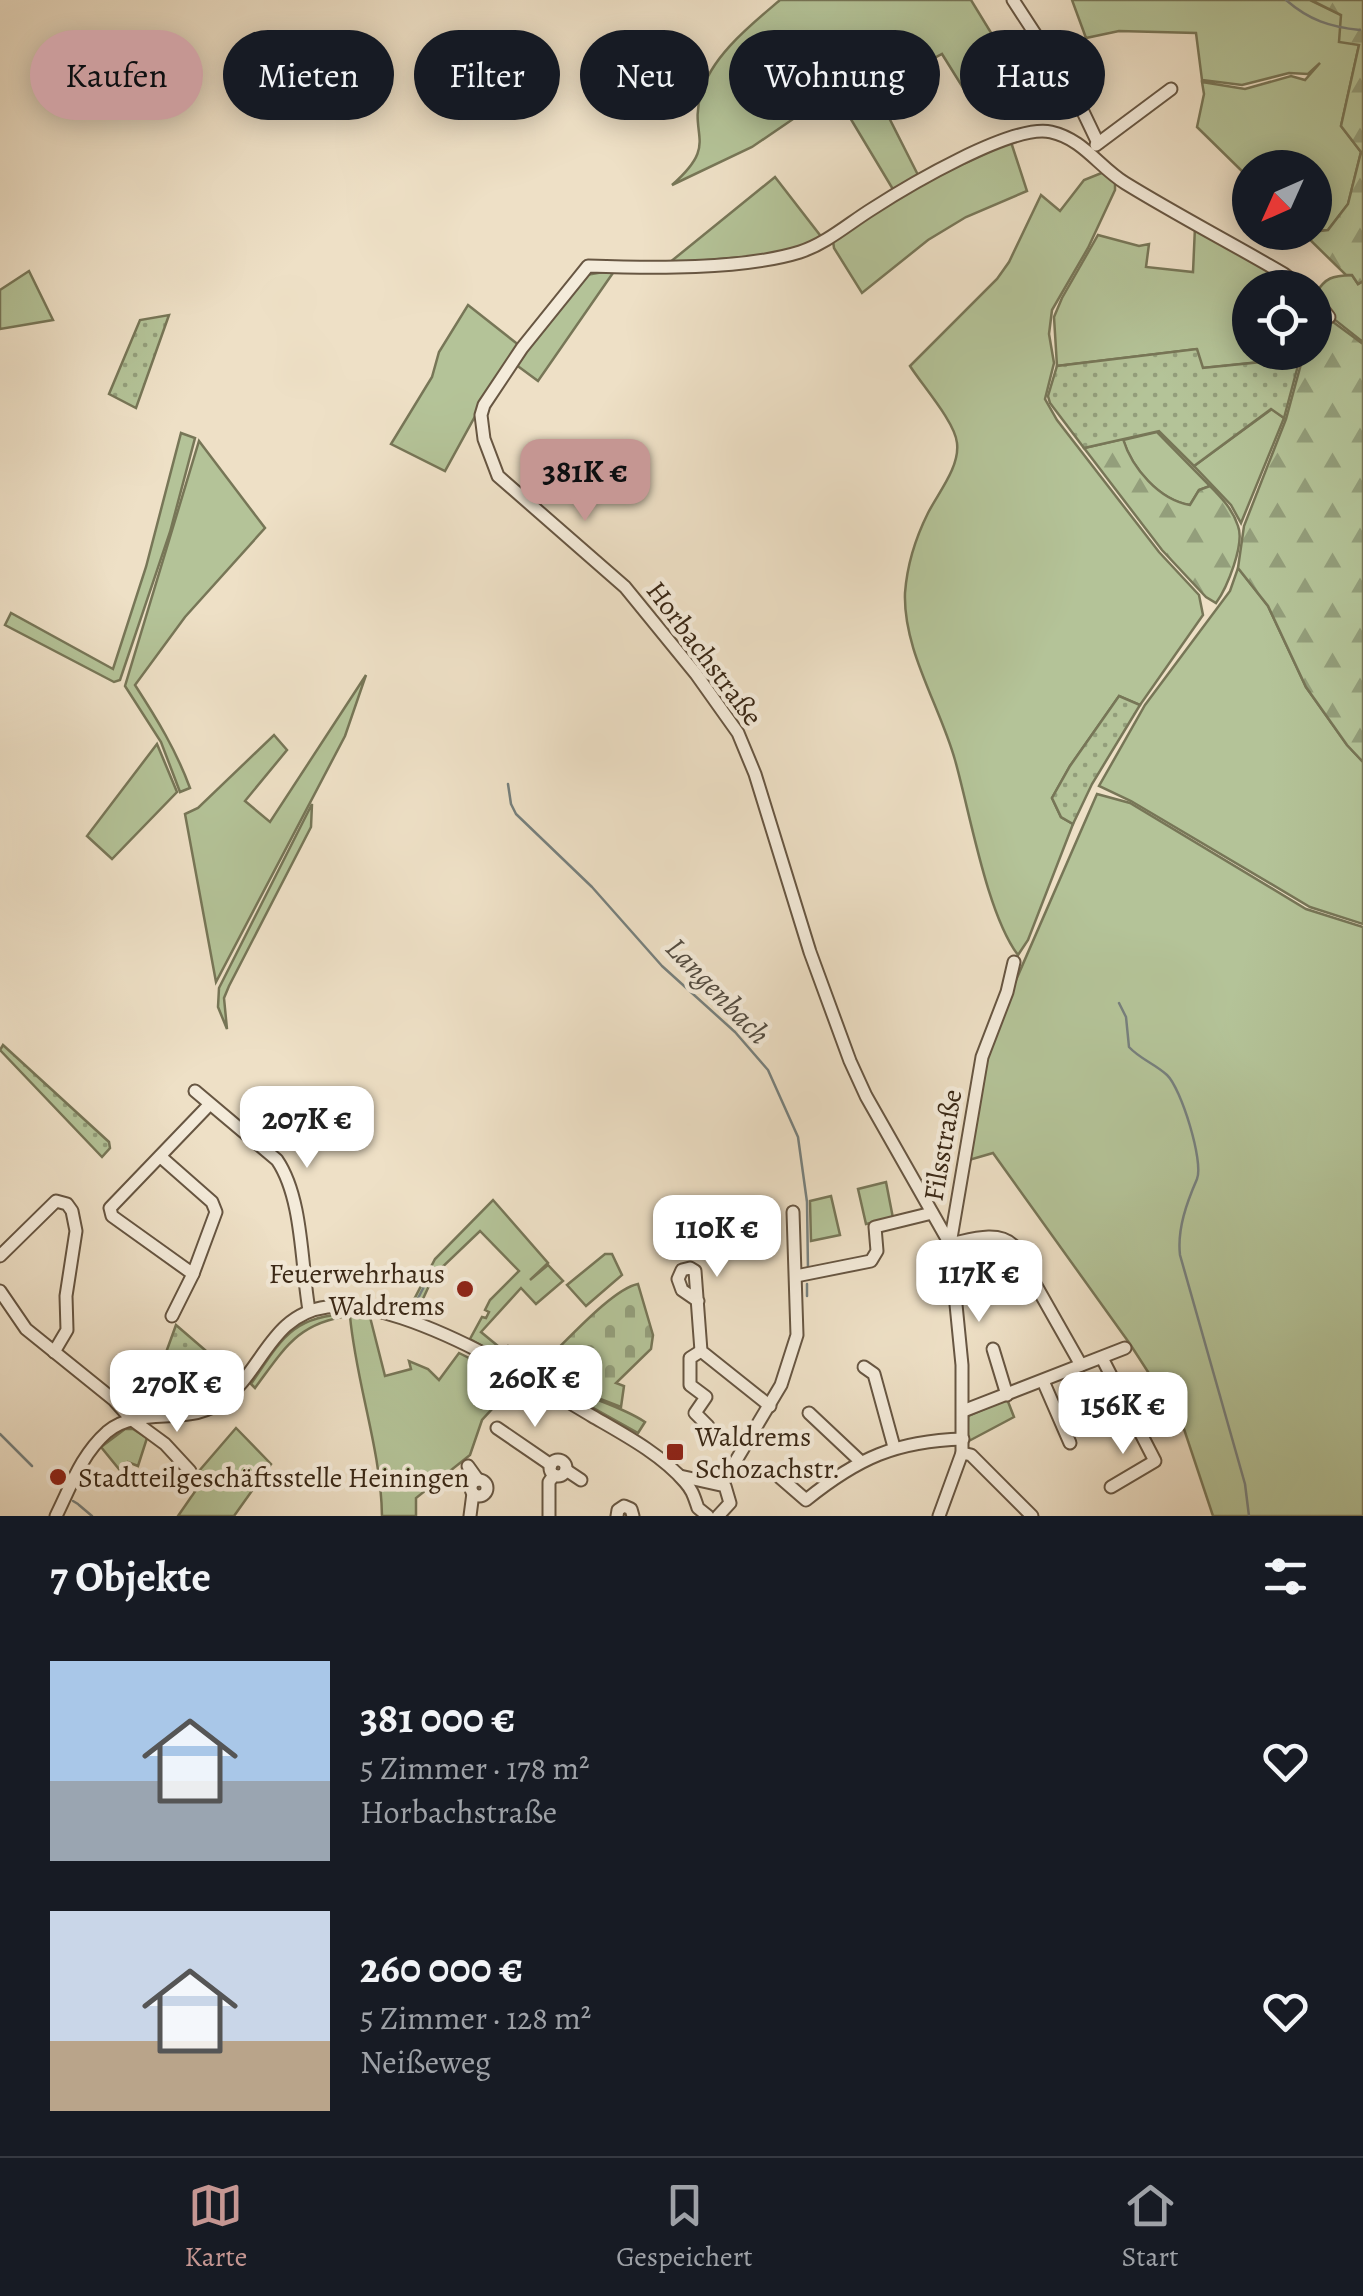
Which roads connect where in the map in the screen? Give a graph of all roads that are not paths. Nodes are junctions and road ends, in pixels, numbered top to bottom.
1 (1013, 0) edge
2 (1171, 89) dead end
3 (1094, 148) junction
4 (1277, 270) edge
5 (1014, 962) dead end
6 (195, 1091) dead end
7 (209, 1105) junction
8 (162, 1158) junction
9 (793, 1212) dead end
10 (932, 1212) junction
11 (950, 1244) junction
12 (0, 1256) edge
13 (193, 1274) junction
14 (796, 1276) junction
15 (0, 1291) edge
16 (698, 1301) dead end
17 (310, 1310) junction
18 (172, 1316) dead end
19 (1125, 1348) dead end
20 (993, 1349) dead end
21 (701, 1351) junction
22 (54, 1352) junction
23 (1102, 1358) junction
24 (1082, 1365) junction
25 (864, 1367) dead end
26 (1043, 1382) junction
27 (1008, 1394) junction
28 (770, 1406) junction
29 (964, 1411) junction
30 (809, 1412) dead end
31 (131, 1420) junction
32 (708, 1426) dead end
33 (497, 1428) dead end
34 (963, 1438) junction
35 (1070, 1443) dead end
36 (894, 1447) junction
37 (962, 1453) junction
38 (860, 1461) junction
39 (468, 1466) dead end
40 (190, 1470) dead end
41 (557, 1470) junction
42 (776, 1474) dead end
43 (680, 1476) junction
44 (580, 1480) dead end
45 (707, 1482) junction
46 (722, 1484) junction
47 (1111, 1487) dead end
48 (695, 1495) junction
49 (617, 1510) edge
50 (704, 1515) edge
51 (56, 1516) edge
52 (470, 1516) edge
53 (549, 1516) edge
54 (633, 1516) edge
55 (721, 1516) edge
56 (939, 1516) edge
57 (1032, 1516) edge

1 - 3 street
2 - 3 street
3 - 4 street
3 - 10 street, Horbachstraße
5 - 11 street, Filsstraße
6 - 7 street
7 - 8 street
7 - 17 street
8 - 13 street
8 - 13 street
9 - 14 street
10 - 11 street, Horbachstraße
10 - 14 street
11 - 24 street
11 - 29 street, Filsstraße
12 - 22 street
13 - 18 street
14 - 28 street
15 - 22 street
16 - 21 street
17 - 31 street
17 - 43 street
19 - 23 street
20 - 27 street
21 - 28 street
21 - 32 street
22 - 31 street
23 - 24 street
23 - 47 street
24 - 26 street
25 - 36 street
26 - 27 street
26 - 35 street
27 - 29 street
28 - 46 street
29 - 34 street, Filsstraße
30 - 38 street
31 - 40 street
31 - 51 street
33 - 41 street
34 - 36 street
34 - 37 street, Filsstraße
36 - 38 street
37 - 56 street, Filsstraße
37 - 57 street
38 - 42 street
39 - 52 street
41 - 44 street
41 - 53 street
43 - 45 street
43 - 48 street
45 - 46 street
45 - 48 street
46 - 55 street
48 - 50 street
49 - 54 street

